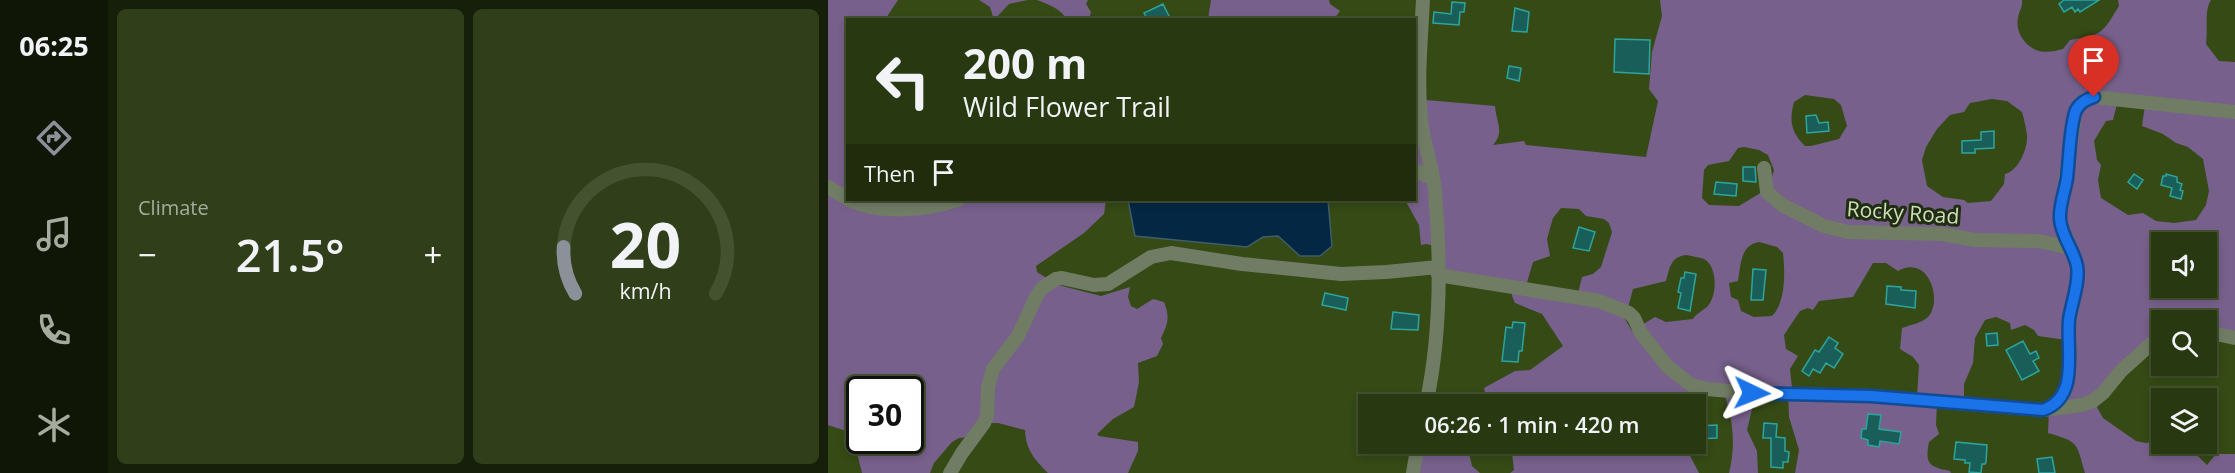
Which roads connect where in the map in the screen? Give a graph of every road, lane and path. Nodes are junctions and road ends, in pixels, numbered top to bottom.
1 (1423, 0) edge
2 (2235, 112) edge
3 (1764, 168) dead end
4 (1416, 171) edge
5 (1432, 178) junction
6 (828, 187) edge
7 (846, 198) edge
8 (854, 201) edge
9 (952, 201) edge
10 (2070, 248) junction
11 (1438, 271) junction
12 (2217, 334) edge
13 (2235, 338) edge
14 (2151, 344) edge
15 (1428, 394) edge
16 (2046, 408) junction
17 (1416, 454) edge
18 (950, 473) edge
19 (1413, 473) edge

1 - 5 street
2 - 10 street
3 - 10 street, Rocky Road
4 - 5 street
5 - 11 street
6 - 7 street
8 - 9 street
10 - 16 street
11 - 15 street
11 - 16 street
11 - 18 street
12 - 13 street
14 - 16 street
17 - 19 street

